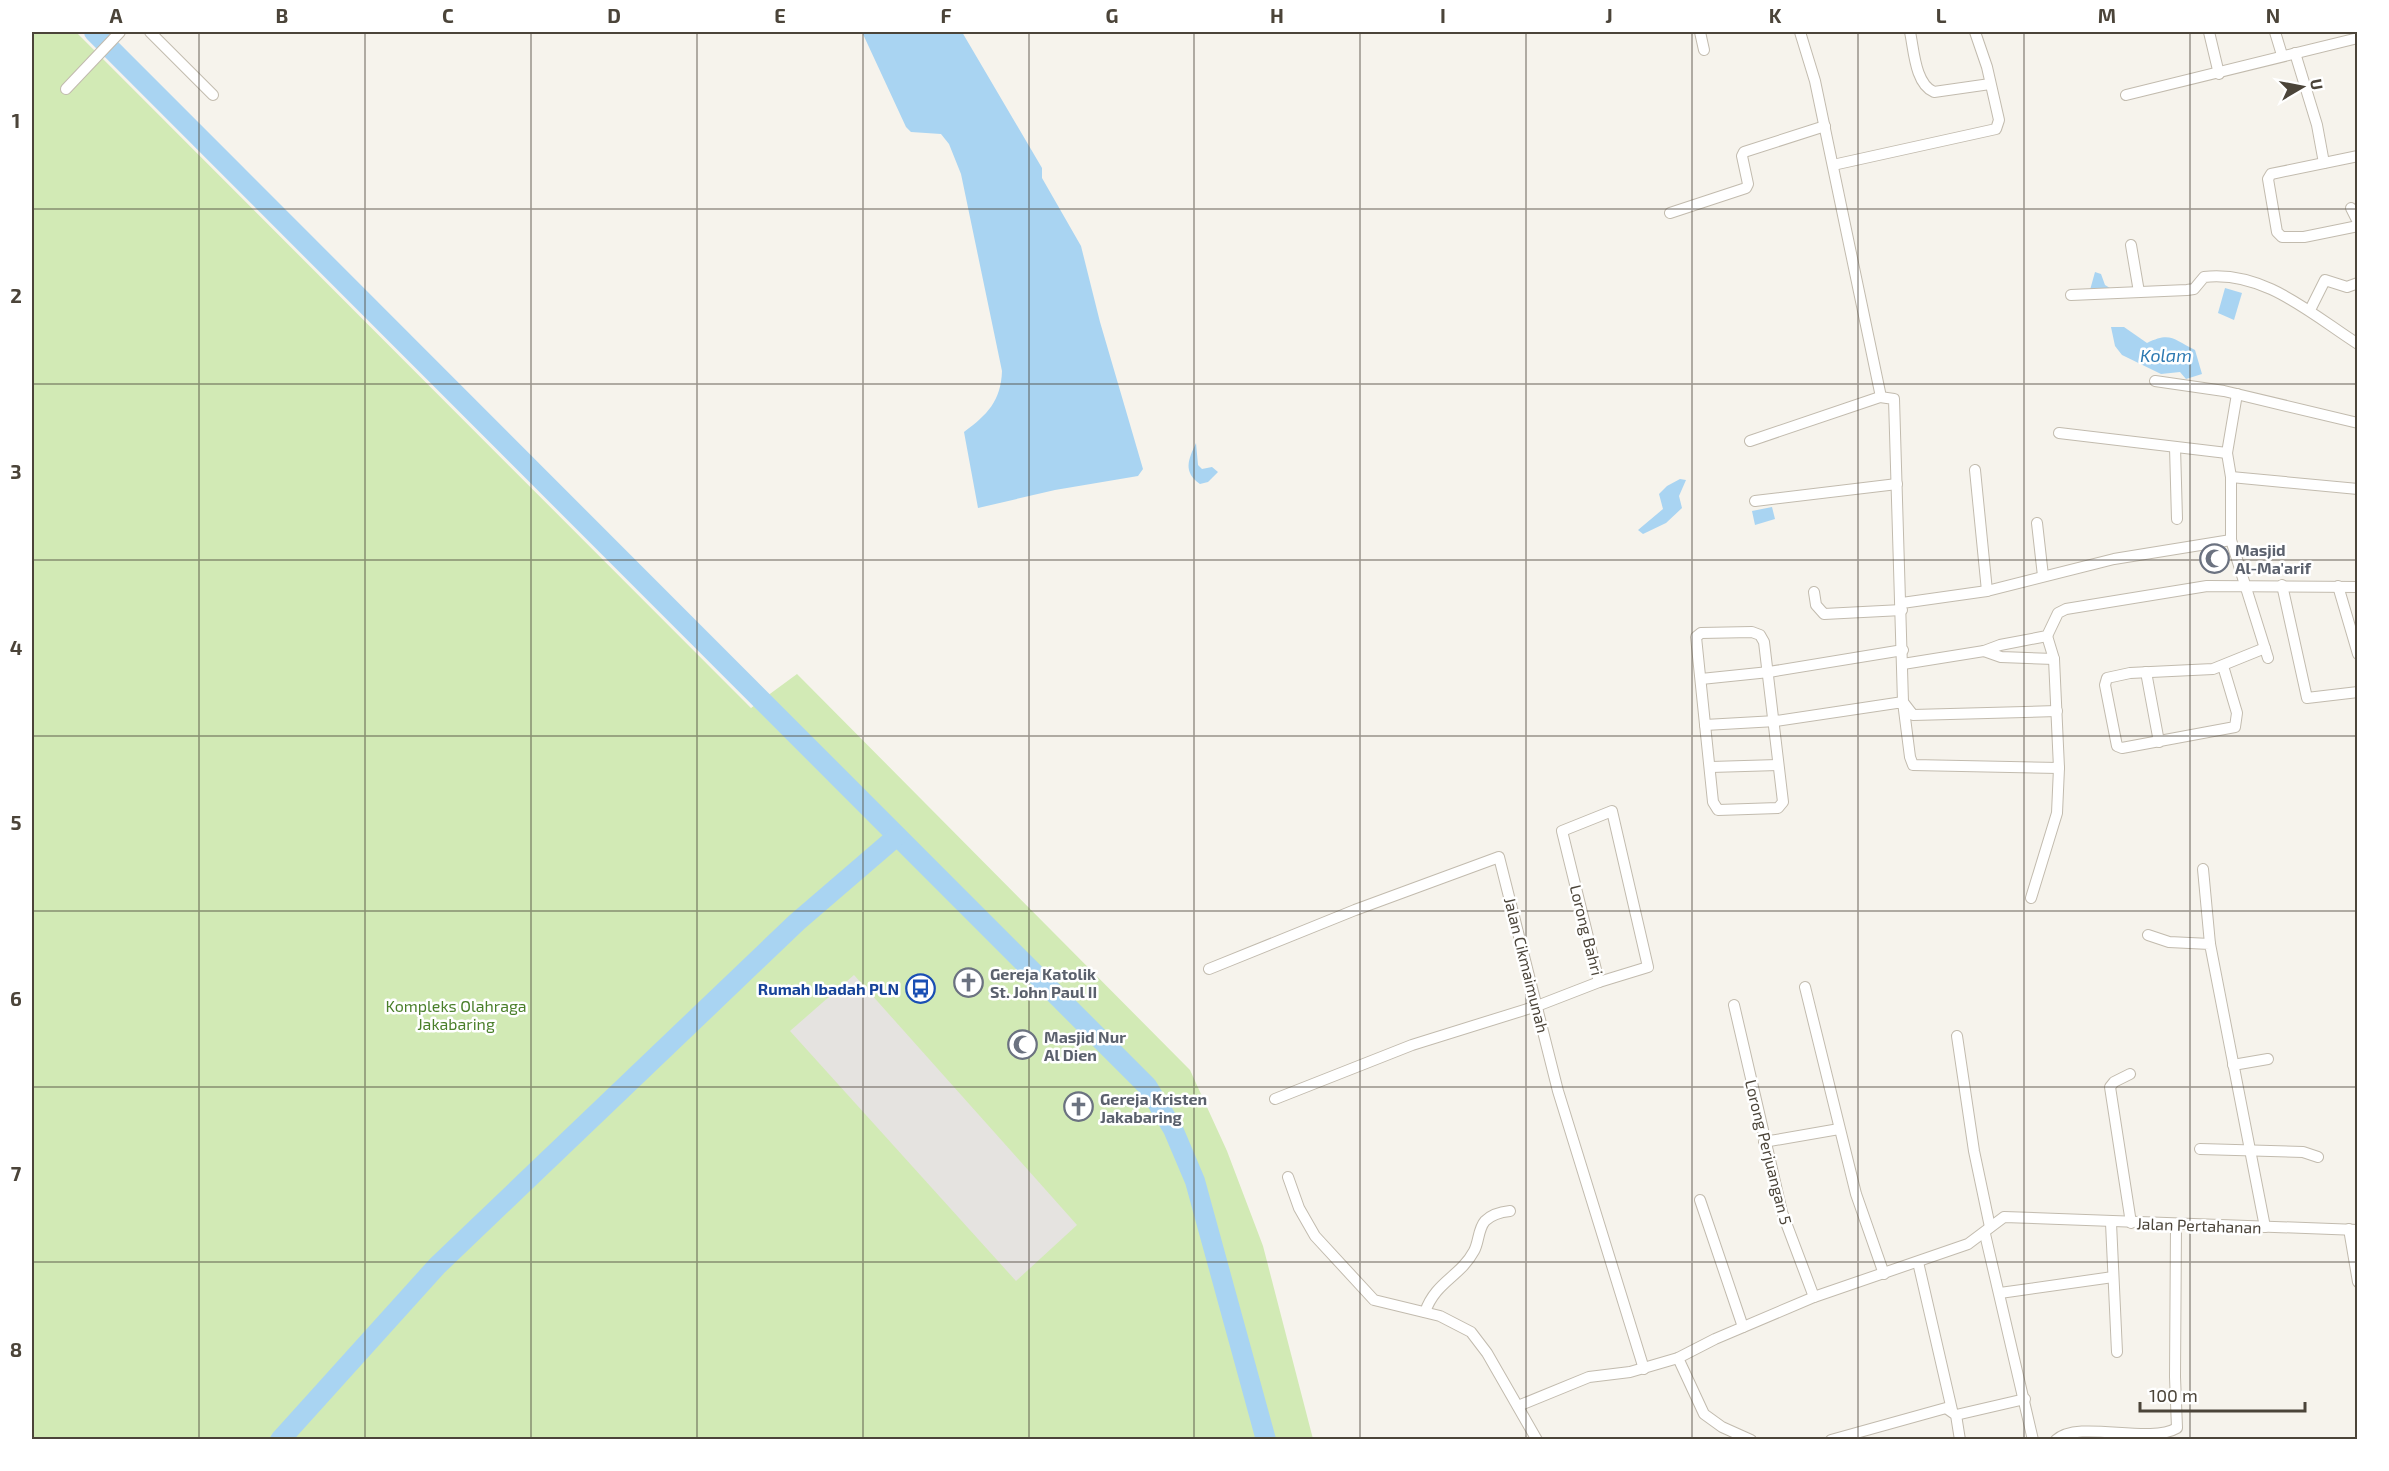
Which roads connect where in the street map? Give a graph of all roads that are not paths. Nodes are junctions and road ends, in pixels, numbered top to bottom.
1 (120, 32) edge
2 (150, 32) edge
3 (1700, 32) edge
4 (1800, 32) edge
5 (1910, 32) edge
6 (1975, 32) edge
7 (2209, 32) edge
8 (2275, 32) edge
9 (2358, 38) edge
10 (1704, 51) dead end
11 (2295, 53) junction
12 (2282, 55) junction
13 (2219, 74) junction
14 (1990, 84) junction
15 (66, 89) dead end
16 (213, 95) dead end
17 (2126, 95) dead end
18 (1825, 126) junction
19 (2358, 156) edge
20 (2324, 163) junction
21 (1833, 165) junction
22 (2351, 208) dead end
23 (1670, 213) dead end
24 (2358, 224) edge
25 (2131, 245) dead end
26 (2358, 283) edge
27 (2139, 292) junction
28 (2071, 295) dead end
29 (2310, 310) junction
30 (2358, 344) edge
31 (2155, 381) dead end
32 (2237, 394) junction
33 (1881, 396) junction
34 (2358, 423) edge
35 (2059, 433) dead end
36 (1750, 441) dead end
37 (2175, 447) junction
38 (2227, 453) junction
39 (1975, 470) dead end
40 (2231, 477) junction
41 (1898, 484) junction
42 (2358, 489) edge
43 (1755, 501) dead end
44 (2177, 519) dead end
45 (2037, 523) dead end
46 (2231, 540) junction
47 (2043, 576) junction
48 (2244, 585) junction
49 (2282, 585) junction
50 (2338, 586) junction
51 (2358, 587) edge
52 (1987, 591) junction
53 (1814, 592) dead end
54 (1902, 607) junction
55 (2047, 636) junction
56 (1904, 650) junction
57 (1984, 651) junction
58 (2358, 654) edge
59 (2054, 658) junction
60 (1904, 664) junction
61 (2223, 666) junction
62 (1768, 672) junction
63 (2146, 672) junction
64 (1701, 680) junction
65 (2358, 692) edge
66 (1903, 702) junction
67 (2056, 711) junction
68 (1773, 721) junction
69 (1705, 725) junction
70 (2159, 742) junction
71 (1779, 765) junction
72 (1711, 767) junction
73 (2059, 768) junction
74 (2203, 869) dead end
75 (2031, 898) dead end
76 (2148, 935) dead end
77 (2210, 944) junction
78 (1209, 969) dead end
79 (1599, 982) junction
80 (1805, 987) dead end
81 (1537, 1005) junction
82 (1734, 1005) dead end
83 (1956, 1036) dead end
84 (2268, 1059) dead end
85 (2233, 1065) junction
86 (2130, 1074) dead end
87 (1275, 1099) dead end
88 (1839, 1130) junction
89 (1764, 1142) junction
90 (2200, 1149) dead end
91 (2252, 1152) junction
92 (2318, 1157) dead end
93 (1288, 1177) dead end
94 (1700, 1200) dead end
95 (1510, 1211) dead end
96 (2110, 1223) junction
97 (2132, 1223) junction
98 (2176, 1225) junction
99 (2265, 1227) junction
100 (2353, 1229) edge
101 (1987, 1230) junction
102 (1918, 1262) junction
103 (1884, 1274) junction
104 (2113, 1277) junction
105 (2358, 1282) edge
106 (2000, 1293) junction
107 (1814, 1297) junction
108 (1425, 1312) junction
109 (1743, 1327) junction
110 (2117, 1352) dead end
111 (1678, 1358) junction
112 (1644, 1369) junction
113 (2025, 1399) junction
114 (1518, 1406) junction
115 (1954, 1413) junction
116 (1537, 1440) edge
117 (1751, 1440) edge
118 (1831, 1440) edge
119 (1960, 1440) edge
120 (2033, 1440) edge
121 (2056, 1440) edge

1 - 15 street
2 - 16 street
3 - 10 street
4 - 18 street
5 - 14 street
6 - 14 street
7 - 13 street
8 - 12 street
9 - 11 street
11 - 12 street
11 - 20 street
12 - 13 street
13 - 17 street
14 - 21 street
18 - 21 street
18 - 23 street
19 - 20 street
20 - 24 street
21 - 33 street
22 - 24 street
25 - 27 street
26 - 29 street
27 - 28 street
27 - 29 street
29 - 30 street
31 - 32 street
32 - 34 street
32 - 38 street
33 - 36 street
33 - 41 street
35 - 37 street
37 - 38 street
37 - 44 street
38 - 40 street
39 - 52 street
40 - 42 street
40 - 46 street
41 - 43 street
41 - 54 street
45 - 47 street
46 - 47 street
46 - 48 street
47 - 52 street
48 - 49 street
48 - 55 street
48 - 61 street
49 - 50 street
49 - 65 street
50 - 51 street
50 - 58 street
52 - 54 street
53 - 54 street
54 - 56 street
55 - 57 street
55 - 59 street
56 - 60 street
56 - 62 street
57 - 59 street
57 - 60 street
59 - 67 street
60 - 66 street
61 - 63 street
61 - 70 street
62 - 64 street
62 - 64 street
62 - 68 street
63 - 70 street
63 - 70 street
64 - 69 street
66 - 67 street
66 - 68 street
66 - 73 street
67 - 73 street
68 - 69 street
68 - 71 street
69 - 72 street
71 - 72 street
71 - 72 street
73 - 75 street
74 - 77 street
76 - 77 street
77 - 85 street
78 - 81 street, Jalan Cikmaimunah
79 - 79 street, Lorong Bahri
79 - 81 street
80 - 88 street
81 - 87 street
81 - 112 street, Jalan Cikmaimunah
82 - 89 street, Lorong Perjuangan 5
83 - 101 street
84 - 85 street
85 - 91 street
86 - 97 street
88 - 89 street
88 - 103 street
89 - 107 street, Lorong Perjuangan 5
90 - 91 street
91 - 92 street
91 - 99 street
93 - 108 street
94 - 109 street
95 - 108 street
96 - 97 street, Jalan Pertahanan
96 - 101 street, Jalan Pertahanan
96 - 104 street
97 - 98 street, Jalan Pertahanan
98 - 99 street, Jalan Pertahanan
98 - 121 street
99 - 100 street, Jalan Pertahanan
100 - 105 street
101 - 102 street, Jalan Pertahanan
101 - 106 street
102 - 103 street, Jalan Pertahanan
102 - 115 street
103 - 107 street, Jalan Pertahanan
104 - 106 street
104 - 110 street
106 - 113 street
107 - 109 street, Jalan Pertahanan
108 - 114 street
109 - 111 street, Jalan Pertahanan
111 - 112 street, Jalan Pertahanan
111 - 117 street
112 - 114 street, Jalan Pertahanan
113 - 115 street
113 - 120 street
114 - 116 street
115 - 118 street
115 - 119 street

